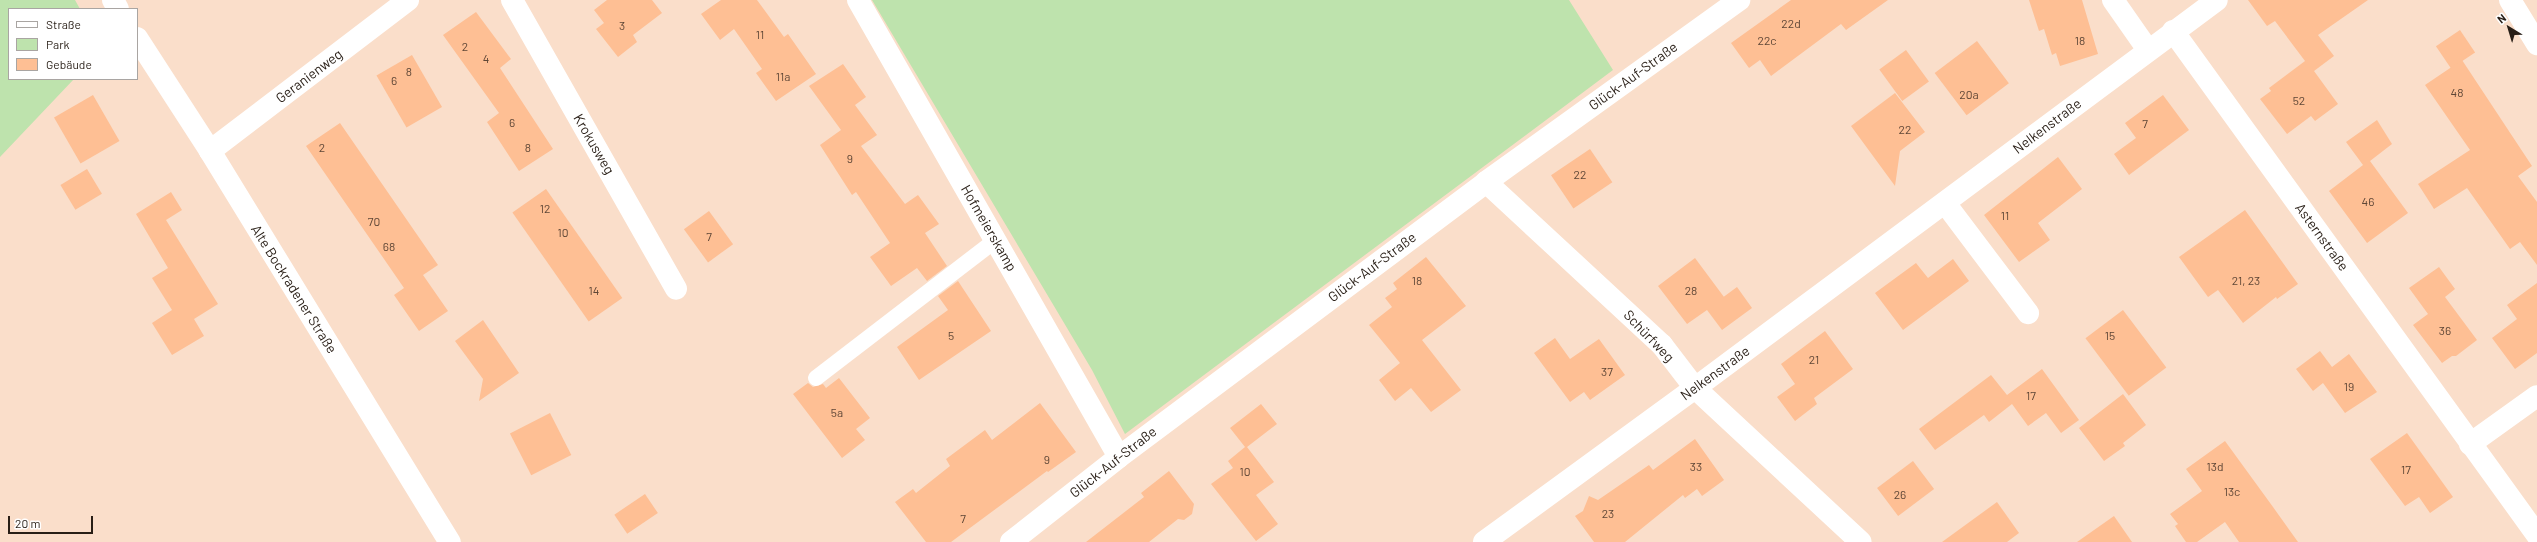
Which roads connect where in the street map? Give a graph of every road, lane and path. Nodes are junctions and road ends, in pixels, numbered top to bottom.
1 (408, 0) edge
2 (512, 0) edge
3 (858, 0) edge
4 (1739, 0) edge
5 (2112, 0) edge
6 (2216, 0) edge
7 (2510, 0) edge
8 (2173, 31) junction
9 (138, 40) edge
10 (2537, 44) edge
11 (2148, 50) junction
12 (210, 151) junction
13 (1486, 182) junction
14 (1945, 203) junction
15 (996, 240) junction
16 (676, 289) dead end
17 (2028, 313) dead end
18 (816, 378) dead end
19 (1695, 388) junction
20 (2537, 396) edge
21 (2470, 444) junction
22 (1119, 457) junction
23 (2537, 535) edge
24 (450, 542) edge
25 (1011, 542) edge
26 (1484, 542) edge
27 (1861, 542) edge

1 - 12 street, Geranienweg
2 - 16 street, Krokusweg
3 - 15 street, Hofmeierskamp
4 - 13 street, Glück-Auf-Straße
5 - 11 street
6 - 8 street, Nelkenstraße
7 - 10 street
8 - 11 street, Nelkenstraße
8 - 21 street, Asternstraße
9 - 12 street, Alte Bockradener Straße
11 - 14 street, Nelkenstraße
12 - 24 street, Alte Bockradener Straße
13 - 19 street, Schürfweg
13 - 22 street, Glück-Auf-Straße
14 - 17 street
14 - 19 street, Nelkenstraße
15 - 18 lane
15 - 22 street, Hofmeierskamp
19 - 26 street, Nelkenstraße
19 - 27 street, Schürfweg
20 - 21 street
21 - 23 street, Asternstraße
22 - 25 street, Glück-Auf-Straße

